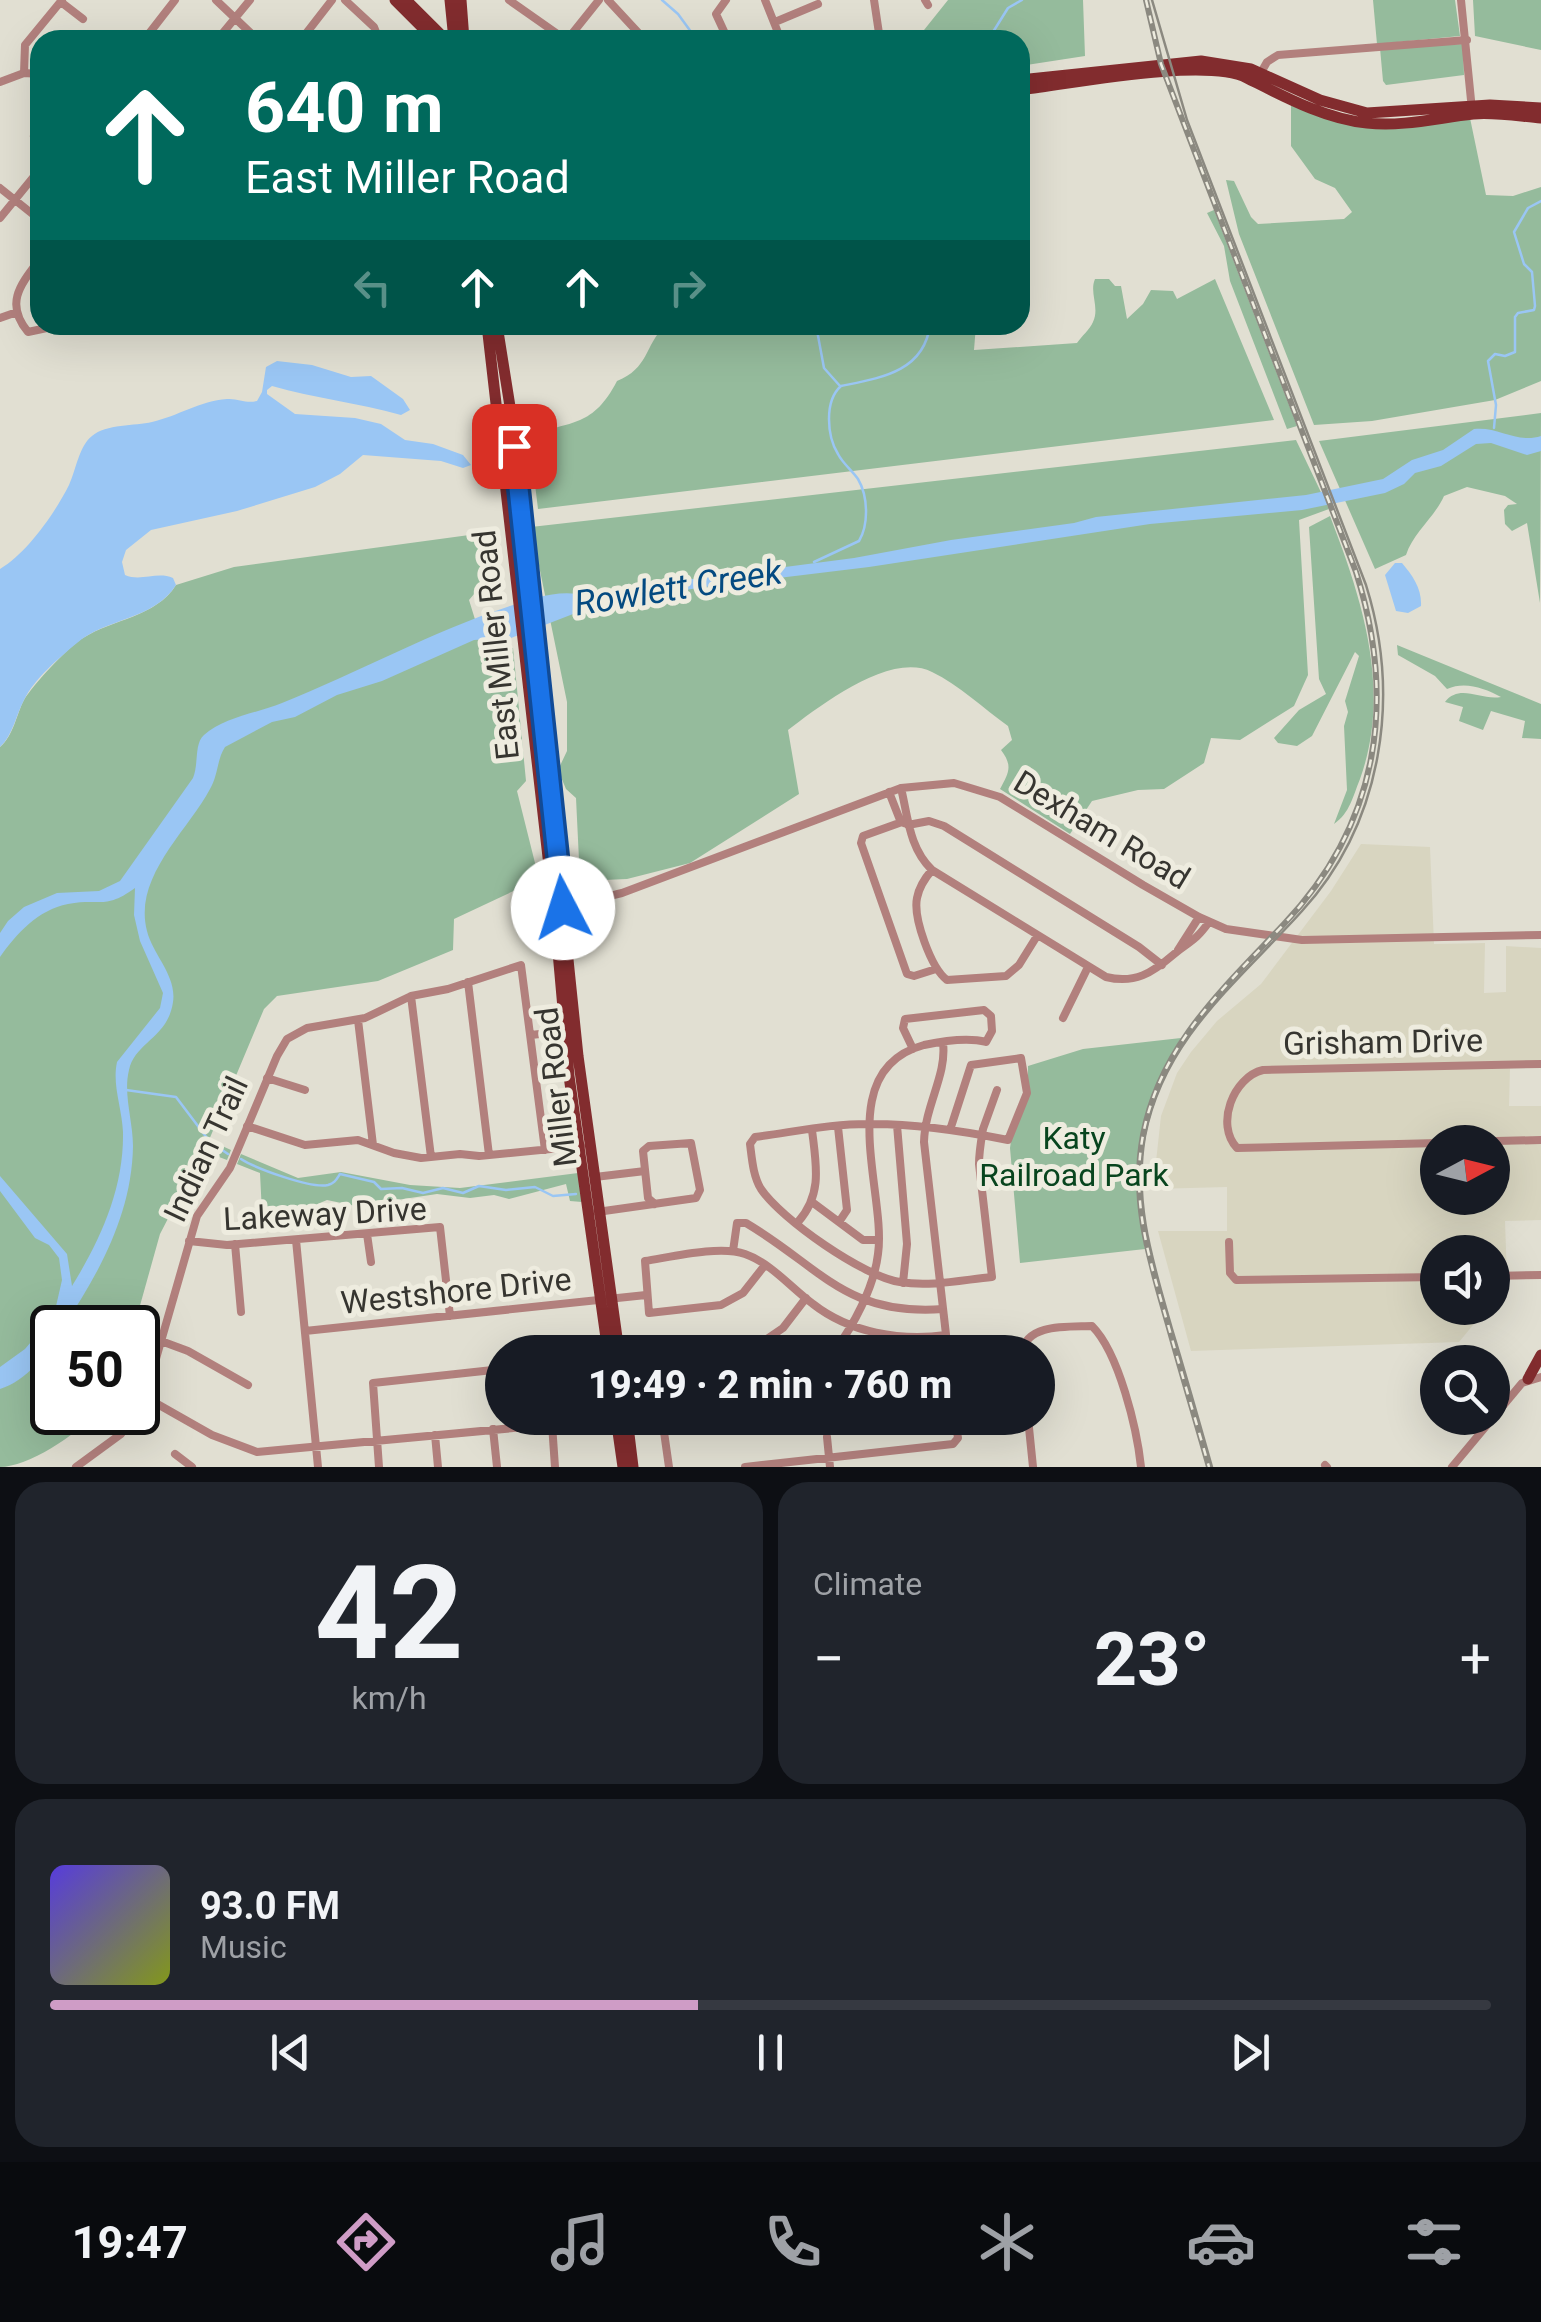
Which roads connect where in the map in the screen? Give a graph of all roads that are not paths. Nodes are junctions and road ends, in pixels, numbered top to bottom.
1 (160, 0) edge
2 (216, 0) edge
3 (250, 0) edge
4 (332, 0) edge
5 (346, 0) edge
6 (395, 0) edge
7 (450, 0) edge
8 (461, 0) edge
9 (509, 0) edge
10 (599, 0) edge
11 (608, 0) edge
12 (726, 0) edge
13 (765, 0) edge
14 (874, 0) edge
15 (1462, 0) edge
16 (61, 1) edge
17 (172, 4) edge
18 (818, 4) dead end
19 (411, 8) edge
20 (235, 18) junction
21 (83, 19) dead end
22 (452, 20) junction
23 (774, 22) junction
24 (37, 30) edge
25 (152, 30) edge
26 (225, 30) edge
27 (248, 30) edge
28 (308, 30) edge
29 (375, 30) edge
30 (431, 30) edge
31 (444, 30) edge
32 (451, 30) edge
33 (463, 30) edge
34 (552, 30) edge
35 (574, 30) edge
36 (636, 30) edge
37 (723, 30) edge
38 (778, 30) edge
39 (878, 30) edge
40 (30, 39) edge
41 (1467, 40) junction
42 (1213, 67) junction
43 (1261, 72) junction
44 (24, 73) junction
45 (30, 73) edge
46 (0, 82) edge
47 (1030, 82) edge
48 (1254, 84) junction
49 (1541, 108) edge
50 (1472, 110) junction
51 (1541, 118) edge
52 (30, 181) edge
53 (0, 188) edge
54 (15, 200) junction
55 (30, 212) edge
56 (0, 218) edge
57 (30, 271) edge
58 (17, 312) junction
59 (0, 318) edge
60 (30, 332) edge
61 (488, 335) edge
62 (498, 335) edge
63 (508, 436) junction
64 (507, 483) junction
65 (521, 516) junction
66 (521, 571) junction
67 (901, 788) junction
68 (889, 792) junction
69 (905, 824) junction
70 (932, 870) junction
71 (558, 904) junction
72 (1198, 917) junction
73 (1208, 922) junction
74 (1541, 935) edge
75 (1037, 936) junction
76 (1178, 950) junction
77 (1162, 965) junction
78 (1088, 967) junction
79 (936, 969) junction
80 (468, 982) junction
81 (412, 996) junction
82 (1063, 1018) dead end
83 (358, 1020) junction
84 (570, 1030) junction
85 (531, 1035) junction
86 (943, 1043) junction
87 (913, 1049) junction
88 (1541, 1064) edge
89 (267, 1078) junction
90 (304, 1090) dead end
91 (997, 1090) dead end
92 (870, 1124) junction
93 (897, 1125) junction
94 (247, 1126) junction
95 (925, 1126) junction
96 (838, 1127) junction
97 (812, 1130) junction
98 (950, 1130) junction
99 (982, 1135) junction
100 (1541, 1140) edge
101 (1510, 1141) edge
102 (1420, 1143) edge
103 (373, 1146) junction
104 (585, 1146) junction
105 (545, 1150) junction
106 (489, 1156) junction
107 (431, 1157) junction
108 (645, 1172) junction
109 (595, 1177) junction
110 (812, 1202) junction
111 (655, 1204) junction
112 (594, 1216) junction
113 (798, 1222) junction
114 (839, 1222) junction
115 (368, 1234) junction
116 (296, 1240) junction
117 (879, 1240) junction
118 (189, 1241) junction
119 (1229, 1242) dead end
120 (235, 1244) junction
121 (733, 1251) junction
122 (371, 1262) dead end
123 (765, 1265) junction
124 (873, 1274) junction
125 (1541, 1275) edge
126 (1510, 1276) edge
127 (1420, 1277) edge
128 (903, 1282) junction
129 (940, 1282) junction
130 (646, 1296) junction
131 (806, 1298) junction
132 (606, 1301) junction
133 (862, 1301) junction
134 (943, 1309) junction
135 (241, 1312) dead end
136 (450, 1316) junction
137 (851, 1324) junction
138 (305, 1331) junction
139 (607, 1335) edge
140 (615, 1335) edge
141 (773, 1335) edge
142 (844, 1335) edge
143 (889, 1335) edge
144 (946, 1335) edge
145 (1029, 1335) edge
146 (162, 1341) junction
147 (160, 1348) edge
148 (1541, 1356) edge
149 (485, 1371) edge
150 (1534, 1378) edge
151 (248, 1385) dead end
152 (160, 1406) edge
153 (485, 1430) edge
154 (121, 1435) edge
155 (435, 1435) junction
156 (494, 1435) edge
157 (553, 1435) edge
158 (618, 1435) edge
159 (628, 1435) edge
160 (664, 1435) edge
161 (958, 1435) edge
162 (1030, 1435) edge
163 (826, 1437) dead end
164 (376, 1441) junction
165 (316, 1446) junction
166 (257, 1452) junction
167 (175, 1454) dead end
168 (95, 1456) junction
169 (830, 1462) edge
170 (76, 1467) edge
171 (102, 1467) edge
172 (192, 1467) edge
173 (258, 1467) edge
174 (318, 1467) edge
175 (378, 1467) edge
176 (438, 1467) edge
177 (497, 1467) edge
178 (555, 1467) edge
179 (622, 1467) edge
180 (633, 1467) edge
181 (669, 1467) edge
182 (744, 1467) edge
183 (1034, 1467) edge
184 (1141, 1467) edge
185 (1452, 1467) edge

1 - 17 street
2 - 20 street
3 - 20 street
4 - 28 street
5 - 29 street
6 - 19 main road
7 - 22 main road
8 - 33 main road
9 - 34 street
10 - 35 street
11 - 36 street
12 - 37 street
13 - 23 street
14 - 39 street
15 - 41 street
16 - 21 street
16 - 24 street
17 - 25 street
18 - 23 street
19 - 30 main road
20 - 26 street
20 - 27 street
22 - 31 main road
22 - 32 main road
23 - 38 street
40 - 44 street
41 - 43 street
41 - 50 street
42 - 43 main road
42 - 47 main road
42 - 48 main road
43 - 48 street
43 - 50 main road
44 - 45 street
44 - 46 street
48 - 50 main road
49 - 50 main road
50 - 51 main road
52 - 54 street
53 - 54 street
54 - 55 street
54 - 56 street
57 - 58 street
58 - 59 street
58 - 60 street
61 - 63 main road, East Miller Road
62 - 63 main road, East Miller Road
63 - 64 main road, East Miller Road
63 - 65 main road, East Miller Road
64 - 65 main road
64 - 66 main road, East Miller Road
65 - 66 main road
66 - 71 main road, East Miller Road
67 - 68 street, Dexham Road
67 - 69 street
67 - 72 street, Dexham Road
68 - 69 street
68 - 71 street, Dexham Road
69 - 70 street
69 - 77 street
69 - 79 street
70 - 75 street
70 - 79 street
71 - 84 main road, Miller Road
72 - 73 street, Dexham Road
72 - 76 street
73 - 74 street, Dexham Road
73 - 76 street
75 - 78 street
75 - 79 street
76 - 77 street
77 - 78 street
78 - 82 street
80 - 81 street, Indian Trail
80 - 85 street, Indian Trail
80 - 106 street
81 - 83 street, Indian Trail
81 - 107 street
83 - 89 street, Indian Trail
83 - 103 street
84 - 85 street
84 - 104 main road, Miller Road
85 - 105 street
86 - 87 street
86 - 87 street
86 - 95 street
87 - 92 street
88 - 102 street, Grisham Drive
89 - 90 street
89 - 94 street, Indian Trail
91 - 99 street
92 - 93 street
92 - 96 street
92 - 117 street
93 - 95 street
93 - 128 street
94 - 103 street
94 - 118 street, Indian Trail
95 - 98 street
95 - 129 street
96 - 97 street
96 - 114 street
97 - 110 street
97 - 113 street
98 - 99 street
98 - 99 street
99 - 129 street
100 - 101 street
103 - 107 street
104 - 105 street
104 - 109 main road, Miller Road
104 - 112 main road, Miller Road
105 - 106 street
106 - 107 street
108 - 109 street
108 - 111 street
108 - 111 street
109 - 112 main road, Miller Road
110 - 113 street
110 - 114 street
111 - 112 street
112 - 132 main road, Miller Road
113 - 124 street
114 - 117 street
115 - 116 street, Lakeway Drive
115 - 122 street
115 - 136 street, Lakeway Drive
116 - 120 street, Lakeway Drive
116 - 138 street
117 - 124 street
118 - 120 street, Lakeway Drive
118 - 146 street, Indian Trail
119 - 127 street
120 - 135 street
121 - 123 street
121 - 130 street
121 - 133 street
123 - 130 street
123 - 131 street
124 - 128 street
124 - 133 street
125 - 126 street
128 - 129 street
129 - 134 street
130 - 132 street, Westshore Drive
131 - 137 street
131 - 141 street
132 - 136 street, Westshore Drive
132 - 139 main road, Miller Road
132 - 140 main road, Miller Road
133 - 134 street
133 - 137 street
134 - 144 street
136 - 138 street, Westshore Drive
137 - 142 street
137 - 143 street
138 - 165 street
145 - 184 street
146 - 147 street, Indian Trail
146 - 151 street
148 - 150 main road
149 - 164 street
150 - 185 street
152 - 166 street
153 - 155 street
154 - 168 street, Indian Trail
155 - 164 street
155 - 176 street
156 - 177 street
157 - 178 street
158 - 179 main road
159 - 180 main road
160 - 181 street
161 - 169 street
162 - 183 street
163 - 169 street
164 - 165 street
164 - 175 street
165 - 166 street
165 - 174 street
166 - 173 street
167 - 172 street
168 - 170 street, Indian Trail
168 - 171 street
169 - 182 street

